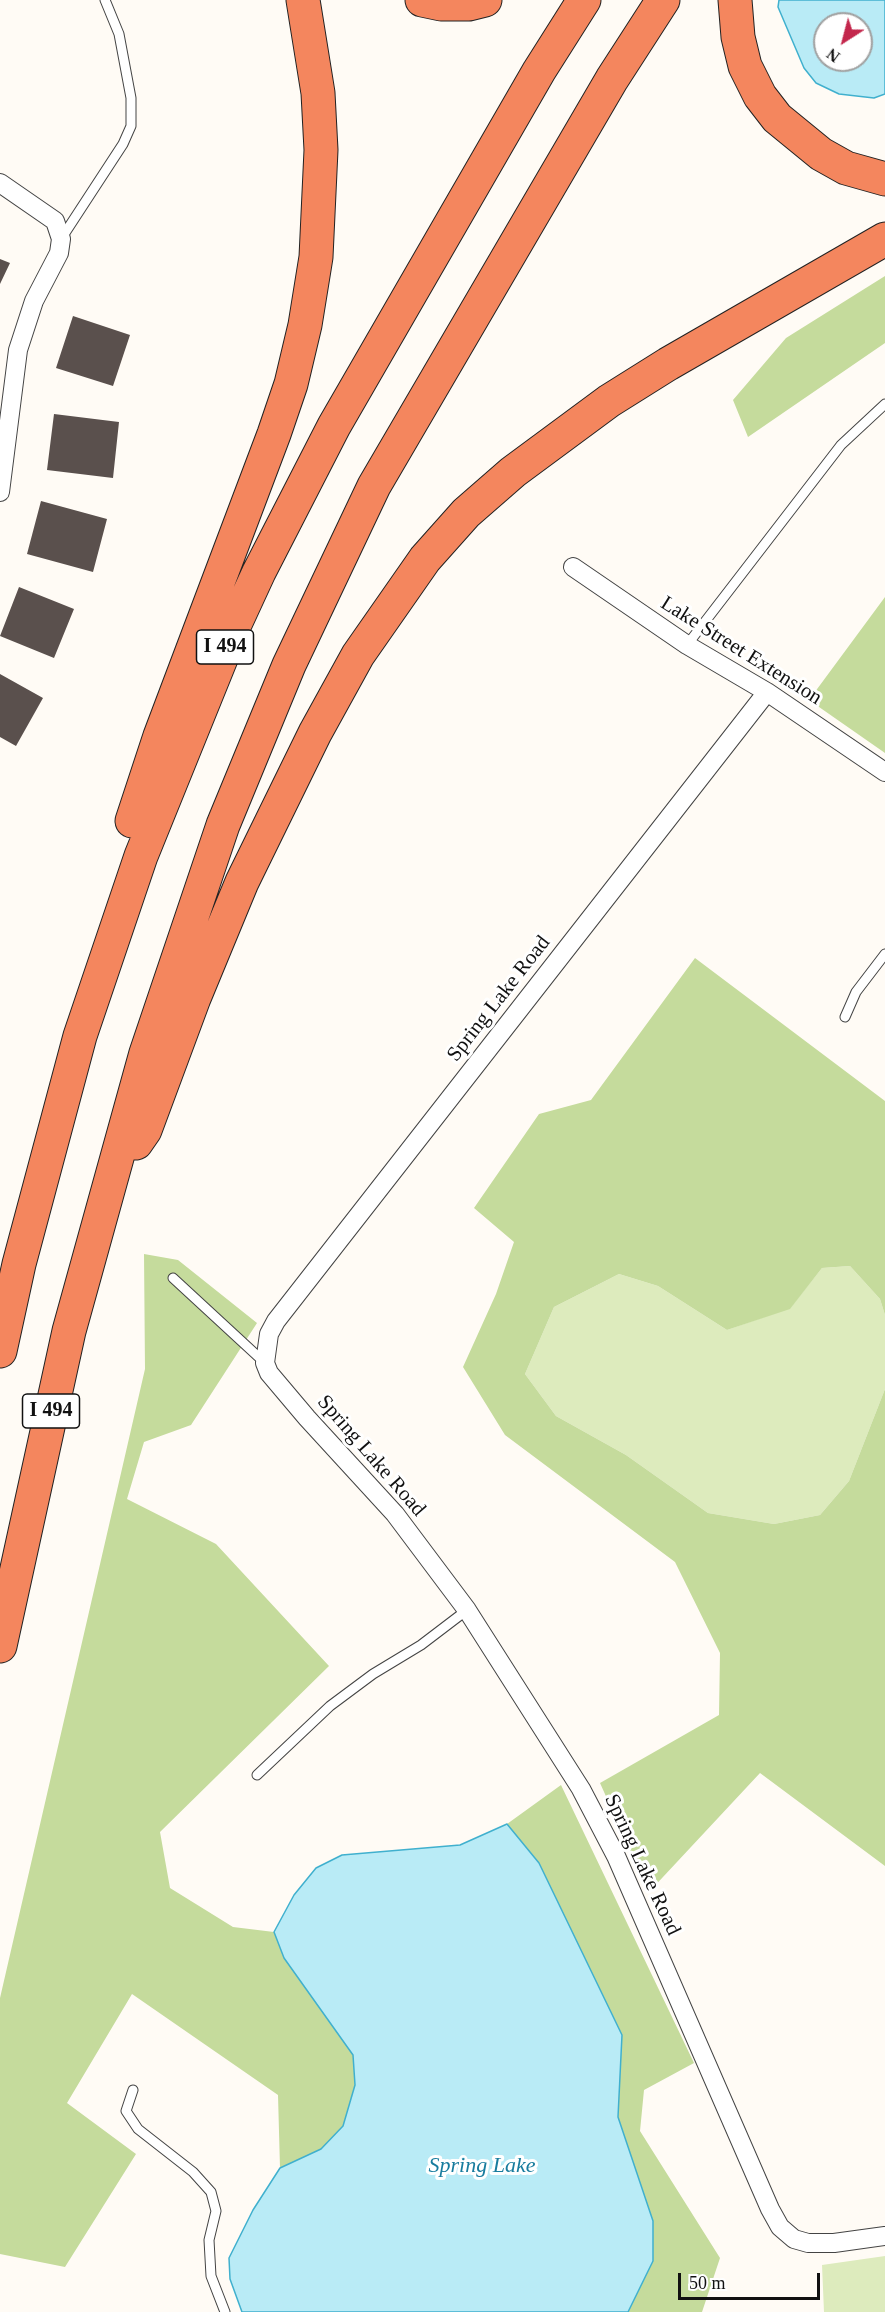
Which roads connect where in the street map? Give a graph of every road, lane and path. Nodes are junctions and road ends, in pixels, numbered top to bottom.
1 (105, 0) edge
2 (303, 0) edge
3 (422, 0) edge
4 (485, 0) edge
5 (584, 0) edge
6 (663, 0) edge
7 (735, 0) edge
8 (885, 179) edge
9 (0, 183) edge
10 (61, 239) junction
11 (885, 239) edge
12 (885, 404) edge
13 (0, 492) edge
14 (573, 567) dead end
15 (687, 645) junction
16 (767, 692) junction
17 (885, 772) edge
18 (885, 954) edge
19 (845, 1017) dead end
20 (84, 1024) junction
21 (111, 1179) junction
22 (173, 1278) dead end
23 (0, 1351) edge
24 (265, 1363) junction
25 (467, 1610) junction
26 (0, 1646) edge
27 (257, 1775) dead end
28 (133, 2090) dead end
29 (885, 2236) edge
30 (225, 2312) edge

1 - 10 lane
2 - 20 highway
3 - 4 highway
5 - 20 highway, I 494
6 - 21 highway, I 494
7 - 8 highway
9 - 10 street
10 - 13 street
11 - 21 highway
12 - 15 lane
14 - 15 street, Lake Street Extension
15 - 16 street, Lake Street Extension
16 - 17 street, Lake Street Extension
16 - 24 street, Spring Lake Road
18 - 19 lane
20 - 23 highway, I 494
21 - 26 highway, I 494
22 - 24 lane
24 - 25 street, Spring Lake Road
25 - 27 lane
25 - 29 street, Spring Lake Road
28 - 30 lane

